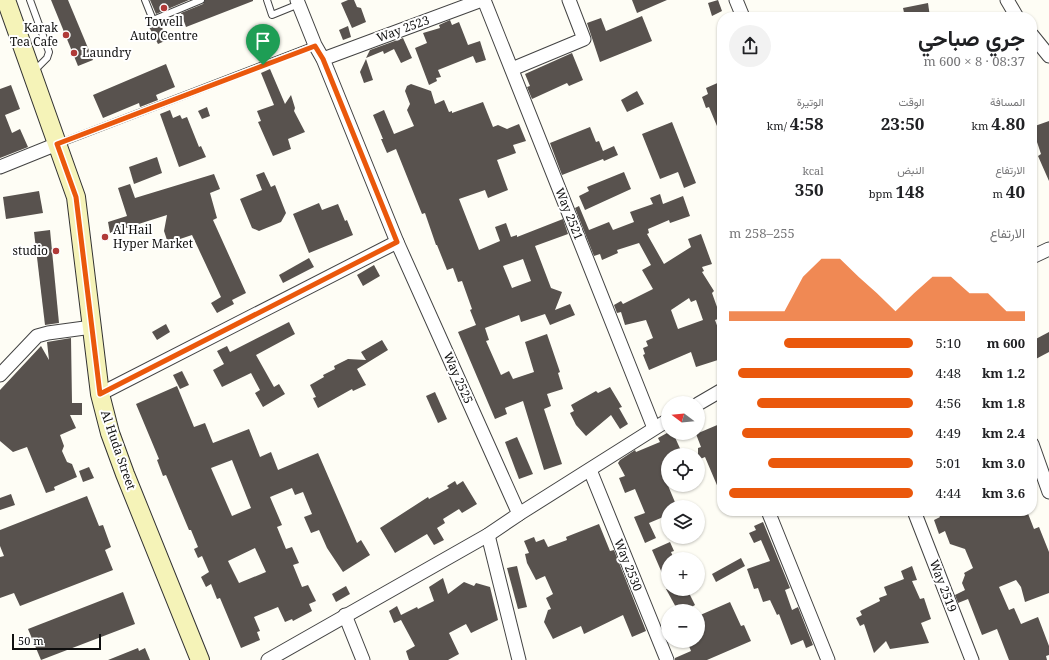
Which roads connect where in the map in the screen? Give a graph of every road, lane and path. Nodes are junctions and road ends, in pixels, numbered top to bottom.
1 (6, 0) edge
2 (30, 0) edge
3 (145, 0) edge
4 (201, 0) edge
5 (266, 0) edge
6 (483, 0) edge
7 (569, 0) edge
8 (736, 0) edge
9 (1007, 0) edge
10 (298, 2) edge
11 (741, 12) edge
12 (1014, 12) edge
13 (1037, 41) edge
14 (315, 46) junction
15 (1049, 56) edge
16 (323, 59) junction
17 (512, 69) junction
18 (32, 73) junction
19 (57, 144) junction
20 (0, 167) edge
21 (397, 242) junction
22 (1049, 249) edge
23 (1037, 255) edge
24 (92, 327) junction
25 (0, 375) edge
26 (100, 394) junction
27 (717, 394) edge
28 (705, 400) edge
29 (661, 424) edge
30 (654, 428) junction
31 (1037, 458) edge
32 (590, 470) junction
33 (1049, 492) edge
34 (519, 514) junction
35 (770, 516) edge
36 (916, 516) edge
37 (488, 535) junction
38 (345, 615) junction
39 (200, 660) edge
40 (268, 660) edge
41 (364, 660) edge
42 (519, 660) edge
43 (667, 660) edge
44 (828, 660) edge
45 (972, 660) edge

1 - 18 street, Al Huda Street
2 - 18 lane
3 - 4 lane
5 - 10 lane
6 - 16 street, Way 2523
6 - 17 street, Way 2521
7 - 17 street
8 - 11 street
9 - 12 street
10 - 14 street, Way 2525
13 - 15 street
14 - 16 street, Way 2525
14 - 19 lane
16 - 21 street, Way 2525
17 - 30 street, Way 2521
18 - 19 street, Al Huda Street
19 - 20 street
19 - 24 street, Al Huda Street
21 - 26 street
21 - 34 street, Way 2525
22 - 23 street
24 - 25 street
24 - 26 street, Al Huda Street
26 - 39 street, Al Huda Street
27 - 28 street
29 - 30 street
30 - 32 street
31 - 33 street
32 - 34 street
32 - 43 street, Way 2530
34 - 37 street
35 - 44 street
36 - 45 street, Way 2519
37 - 38 street
37 - 42 street
38 - 40 street
38 - 41 street

